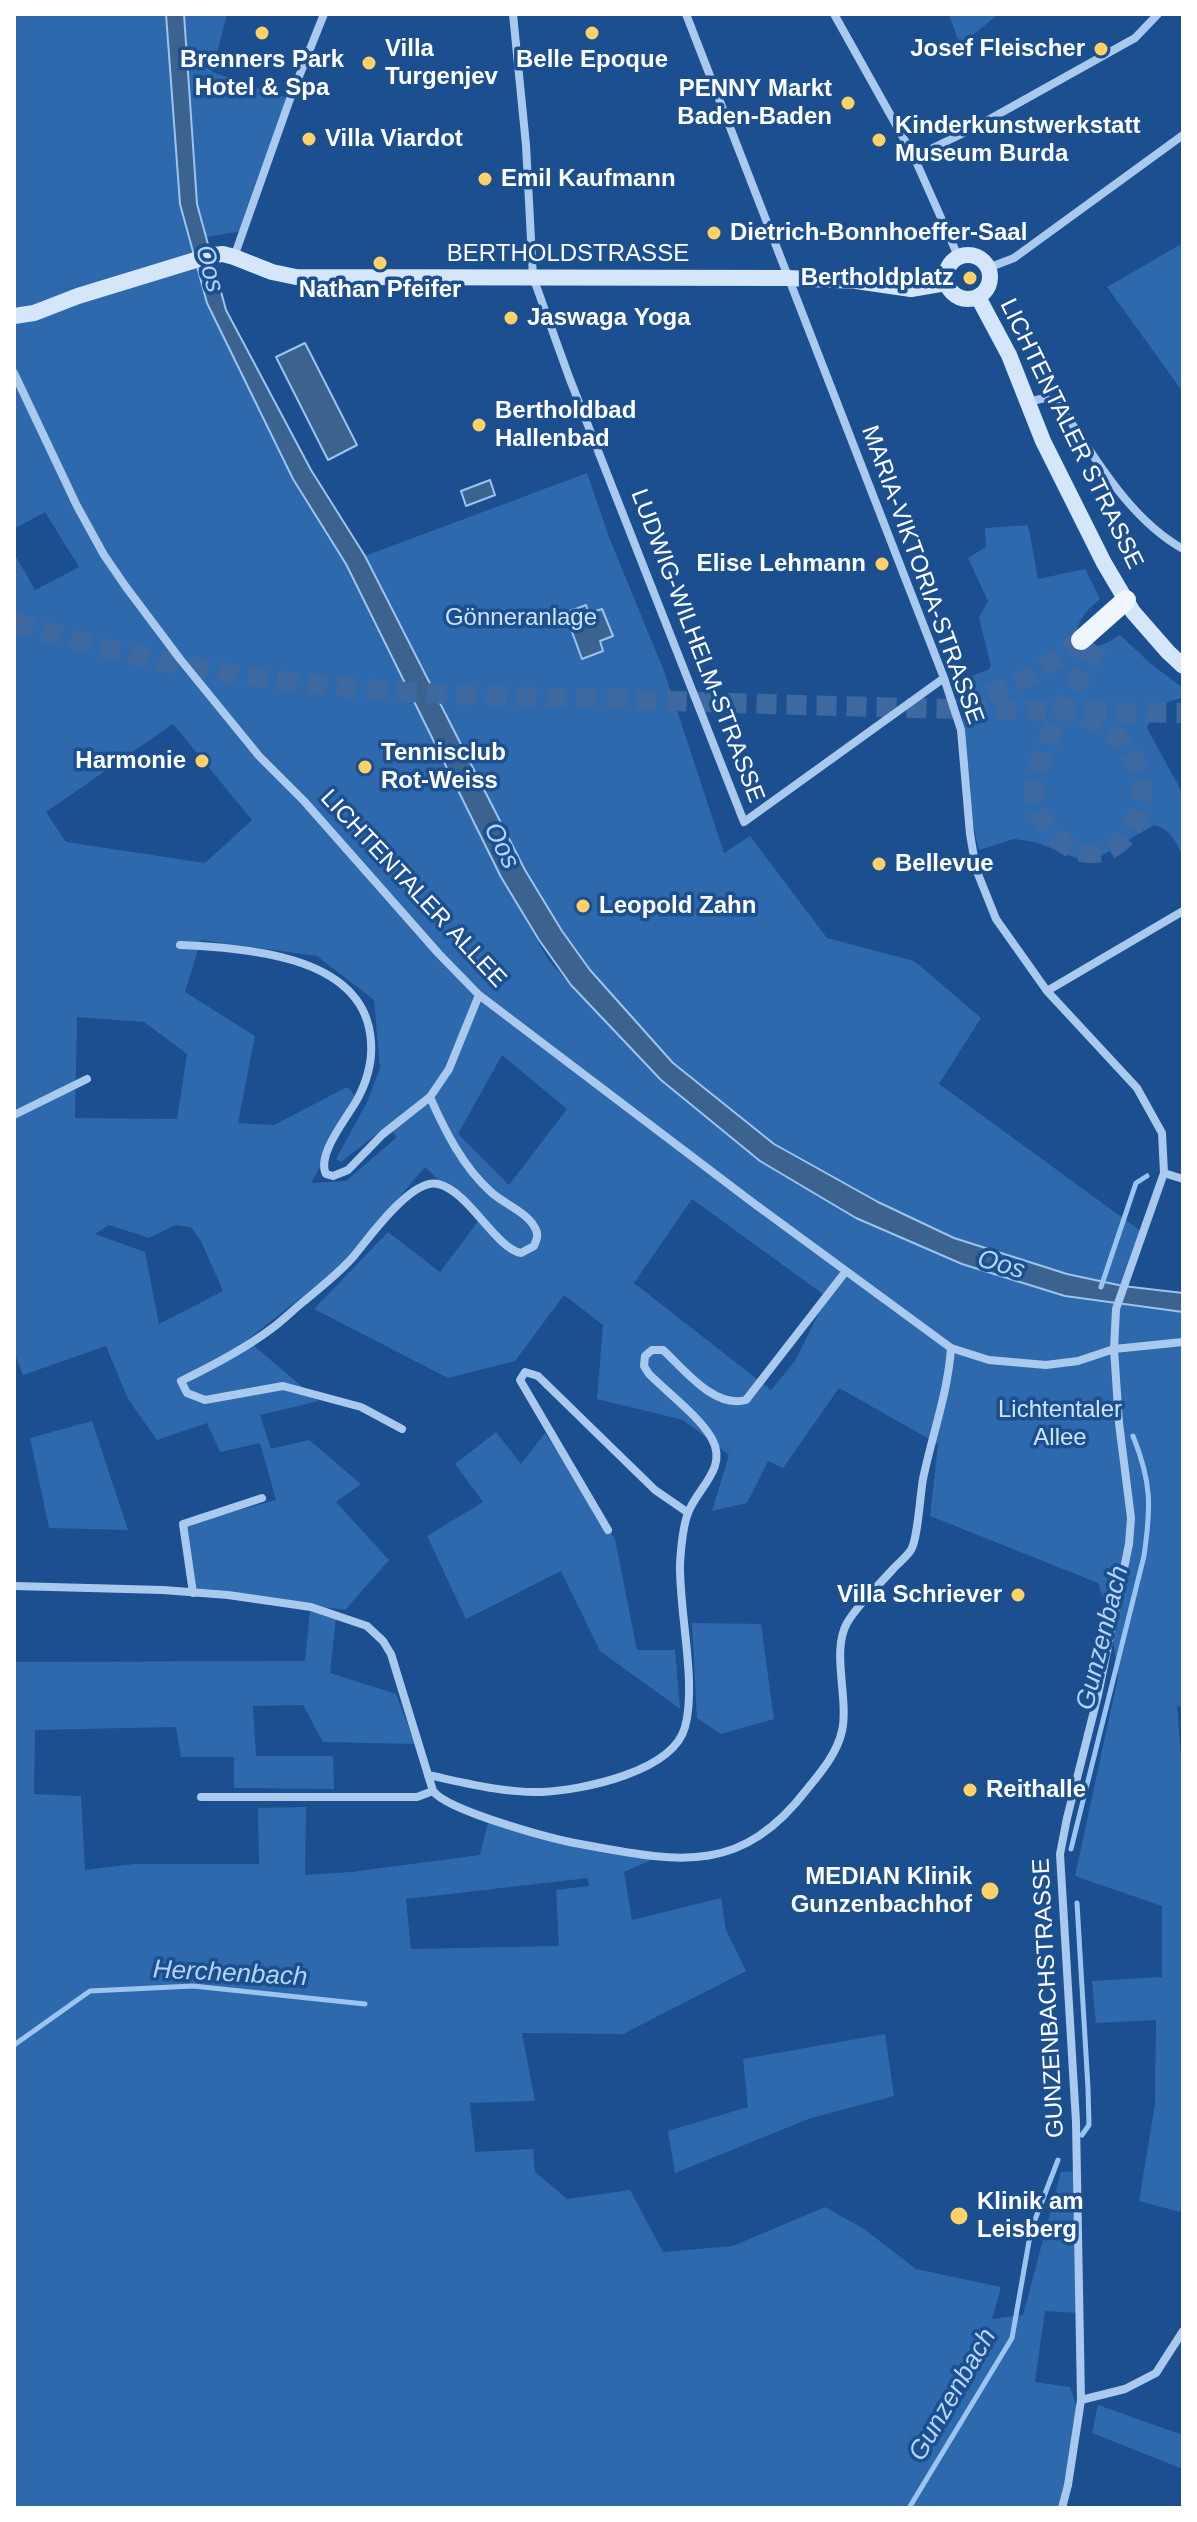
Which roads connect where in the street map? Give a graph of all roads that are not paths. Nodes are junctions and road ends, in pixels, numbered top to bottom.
1 (324, 14) edge
2 (513, 14) edge
3 (686, 14) edge
4 (834, 14) edge
5 (1158, 14) edge
6 (1183, 135) edge
7 (914, 157) junction
8 (958, 256) junction
9 (234, 257) junction
10 (988, 268) junction
11 (533, 277) junction
12 (787, 278) junction
13 (946, 283) junction
14 (978, 297) junction
15 (14, 316) edge
16 (14, 373) edge
17 (1027, 402) junction
18 (1183, 549) edge
19 (1129, 606) junction
20 (1090, 642) tunnel mouth
21 (1183, 666) edge
22 (944, 678) junction
23 (1183, 911) edge
24 (180, 945) dead end
25 (1047, 991) junction
26 (479, 995) junction
27 (87, 1079) dead end
28 (430, 1097) junction
29 (14, 1115) edge
30 (1164, 1173) junction
31 (1183, 1179) edge
32 (846, 1271) junction
33 (1183, 1342) edge
34 (951, 1348) junction
35 (1114, 1349) junction
36 (402, 1429) dead end
37 (262, 1498) dead end
38 (687, 1512) junction
39 (608, 1530) dead end
40 (14, 1586) edge
41 (193, 1593) junction
42 (428, 1775) junction
43 (433, 1791) junction
44 (201, 1797) dead end
45 (1183, 2331) edge
46 (1081, 2400) junction
47 (1062, 2508) edge

1 - 9 street
2 - 11 street, LUDWIG-WILHELM-STRASSE
3 - 12 street, MARIA-VIKTORIA-STRASSE
4 - 7 street
5 - 7 street
6 - 10 street
7 - 8 street
8 - 10 main road
8 - 13 main road
9 - 11 main road, BERTHOLDSTRASSE
9 - 15 main road, BERTHOLDSTRASSE
10 - 14 main road
11 - 12 main road, BERTHOLDSTRASSE
11 - 22 street, LUDWIG-WILHELM-STRASSE
12 - 13 main road, BERTHOLDSTRASSE
12 - 22 street, MARIA-VIKTORIA-STRASSE
13 - 14 main road
14 - 17 main road, LICHTENTALER STRASSE
16 - 26 street, LICHTENTALER ALLEE
17 - 18 street
17 - 19 main road, LICHTENTALER STRASSE
19 - 20 main road
19 - 21 main road, LICHTENTALER STRASSE
22 - 25 street, MARIA-VIKTORIA-STRASSE
23 - 25 street
24 - 28 street
25 - 30 street, MARIA-VIKTORIA-STRASSE
26 - 28 street
26 - 32 street, LICHTENTALER ALLEE
27 - 29 street
28 - 36 street
30 - 31 street
30 - 35 street, MARIA-VIKTORIA-STRASSE
32 - 34 street, LICHTENTALER ALLEE
32 - 38 street
33 - 35 street, LICHTENTALER ALLEE
34 - 35 street, LICHTENTALER ALLEE
34 - 43 street
35 - 46 street, GUNZENBACHSTRASSE
37 - 41 street
38 - 39 street
38 - 42 street
40 - 41 street
41 - 42 street
42 - 43 street
43 - 44 street
45 - 46 street
46 - 47 street, GUNZENBACHSTRASSE

